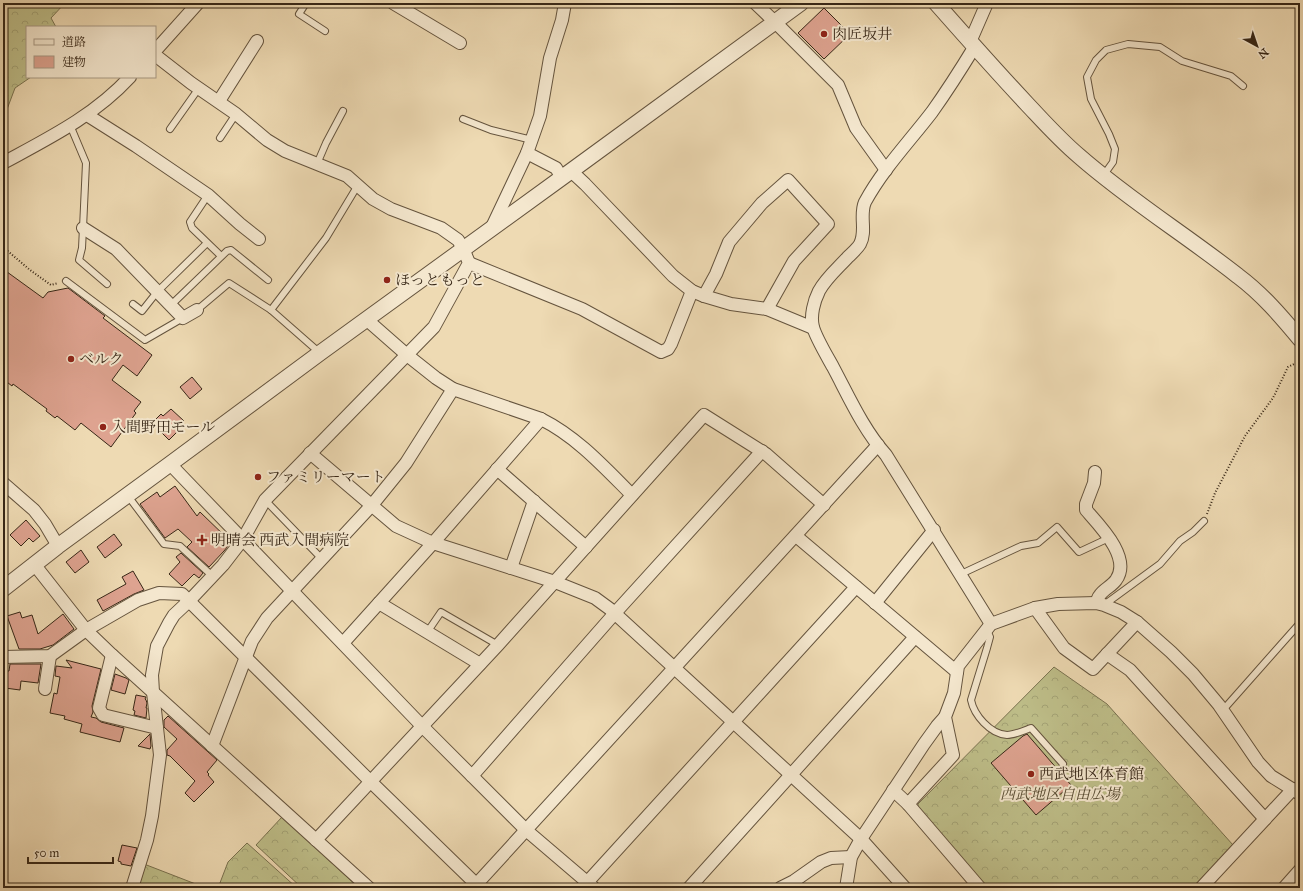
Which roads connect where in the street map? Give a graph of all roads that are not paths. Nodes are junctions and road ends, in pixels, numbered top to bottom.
1 (198, 3) edge
2 (306, 3) edge
3 (393, 3) edge
4 (565, 3) edge
5 (755, 3) edge
6 (801, 3) edge
7 (936, 3) edge
8 (987, 3) edge
9 (775, 22) junction
10 (325, 31) dead end
11 (256, 40) dead end
12 (460, 43) dead end
13 (973, 44) junction
14 (156, 49) edge
15 (156, 55) edge
16 (129, 78) edge
17 (1243, 86) dead end
18 (199, 88) junction
19 (219, 101) junction
20 (343, 111) dead end
21 (236, 114) junction
22 (87, 115) junction
23 (463, 119) dead end
24 (70, 125) junction
25 (170, 129) dead end
26 (220, 138) dead end
27 (532, 140) junction
28 (527, 153) junction
29 (3, 163) edge
30 (316, 164) junction
31 (886, 170) junction
32 (567, 175) junction
33 (1103, 176) junction
34 (358, 185) junction
35 (208, 195) junction
36 (492, 227) junction
37 (83, 228) junction
38 (259, 239) dead end
39 (207, 243) junction
40 (463, 248) junction
41 (221, 256) junction
42 (469, 263) junction
43 (268, 280) dead end
44 (66, 281) road end
45 (107, 284) dead end
46 (157, 292) junction
47 (698, 294) junction
48 (133, 304) dead end
49 (170, 305) junction
50 (767, 309) junction
51 (197, 310) joint
52 (271, 310) junction
53 (183, 318) junction
54 (366, 319) junction
55 (813, 328) junction
56 (1300, 338) edge
57 (320, 353) junction
58 (407, 355) junction
59 (453, 389) junction
60 (541, 419) junction
61 (878, 445) junction
62 (762, 451) junction
63 (310, 453) junction
64 (170, 464) junction
65 (497, 469) junction
66 (1095, 472) dead end
67 (3, 483) edge
68 (632, 495) junction
69 (127, 496) junction
70 (265, 500) junction
71 (534, 502) junction
72 (372, 505) junction
73 (824, 505) junction
74 (1204, 521) road end
75 (934, 530) junction
76 (796, 536) junction
77 (1109, 538) junction
78 (242, 539) junction
79 (433, 543) junction
80 (58, 546) junction
81 (586, 548) junction
82 (322, 559) junction
83 (34, 564) junction
84 (511, 568) junction
85 (208, 572) dead end
86 (961, 574) junction
87 (555, 582) junction
88 (856, 587) junction
89 (3, 589) edge
90 (293, 590) junction
91 (190, 600) junction
92 (379, 603) junction
93 (875, 603) junction
94 (1100, 604) junction
95 (1035, 608) junction
96 (615, 613) junction
97 (1137, 622) junction
98 (1300, 623) edge
99 (989, 627) junction
100 (86, 630) junction
101 (428, 631) junction
102 (915, 637) junction
103 (343, 643) junction
104 (498, 645) junction
105 (1107, 654) junction
106 (112, 655) junction
107 (50, 656) junction
108 (3, 657) edge
109 (246, 657) junction
110 (480, 664) junction
111 (674, 668) junction
112 (957, 672) junction
113 (45, 689) dead end
114 (153, 692) junction
115 (1223, 710) junction
116 (945, 717) junction
117 (734, 723) junction
118 (423, 727) junction
119 (157, 728) junction
120 (212, 746) junction
121 (1063, 764) dead end
122 (792, 775) junction
123 (472, 776) junction
124 (371, 782) junction
125 (893, 790) junction
126 (1296, 792) edge
127 (908, 804) junction
128 (1265, 819) junction
129 (526, 830) junction
130 (861, 839) junction
131 (316, 840) junction
132 (851, 857) junction
133 (1300, 870) edge
134 (474, 886) edge
135 (588, 886) edge
136 (132, 888) edge
137 (369, 888) edge
138 (689, 888) edge
139 (780, 888) edge
140 (846, 888) edge
141 (905, 888) edge
142 (980, 888) edge
143 (1201, 888) edge
144 (1284, 888) edge

1 - 14 street
2 - 10 lane
3 - 12 street
4 - 27 street
5 - 9 street
6 - 9 street
7 - 13 street
8 - 13 street
9 - 31 street
9 - 32 street
11 - 19 street
13 - 31 street
13 - 33 street
15 - 18 street
16 - 22 street
17 - 33 lane
18 - 19 street
18 - 25 lane
19 - 21 street
20 - 30 lane
21 - 26 lane
21 - 30 street
22 - 24 street
22 - 35 street
23 - 27 lane
24 - 29 street
24 - 37 lane
27 - 28 street
28 - 32 street
28 - 36 street
30 - 34 street
31 - 55 street
32 - 36 street
32 - 47 street
33 - 56 street
34 - 40 street
34 - 52 lane
35 - 38 street
35 - 39 lane
36 - 40 street
37 - 45 lane
37 - 46 street
39 - 41 lane
39 - 46 lane
40 - 42 street
40 - 54 street
41 - 43 lane
41 - 49 lane
42 - 47 street
42 - 58 street
44 - 53 lane
46 - 48 lane
46 - 49 street
47 - 50 street
47 - 50 street
49 - 53 street
50 - 55 street
51 - 52 lane
51 - 53 street
52 - 57 lane
54 - 57 street
54 - 58 street
55 - 61 street
57 - 64 street
58 - 59 street
58 - 63 street
59 - 60 street
59 - 72 street
60 - 65 street
60 - 68 street
61 - 73 street
61 - 75 street
62 - 68 street
62 - 73 street
62 - 96 street
63 - 70 street
63 - 72 street
64 - 69 street
64 - 78 street
65 - 71 street
65 - 79 street
66 - 77 street
67 - 80 street
68 - 81 street
69 - 80 street
69 - 85 lane
70 - 78 street
70 - 82 lane
71 - 81 street
71 - 84 street
72 - 79 street
72 - 82 street
73 - 76 street
74 - 94 lane
75 - 86 street
75 - 93 street
76 - 88 street
76 - 111 street
77 - 86 lane
77 - 94 street
78 - 90 street
78 - 91 street
79 - 84 street
79 - 92 street
80 - 83 street
81 - 87 street
82 - 90 street
83 - 89 street
83 - 100 street
84 - 87 street
86 - 99 street
87 - 96 street
87 - 104 street
88 - 93 street
88 - 117 street
90 - 103 street
90 - 109 street
91 - 100 street
91 - 109 street
91 - 114 street
92 - 101 street
92 - 103 street
93 - 102 street
94 - 95 street
94 - 97 street
95 - 99 street
95 - 105 street
96 - 111 street
96 - 123 street
97 - 105 street
97 - 115 street
98 - 115 lane
99 - 112 street
99 - 121 lane
100 - 106 street
100 - 107 street
101 - 104 lane
101 - 110 street
102 - 112 street
102 - 122 street
103 - 118 street
104 - 110 street
105 - 128 street
106 - 114 street
106 - 119 street
107 - 108 street
107 - 113 street
109 - 120 street
109 - 124 street
110 - 118 street
111 - 117 street
111 - 129 street
112 - 116 street
114 - 119 street
114 - 120 street
115 - 126 street
116 - 125 street
116 - 127 street
117 - 122 street
117 - 135 street
118 - 123 street
118 - 124 street
119 - 136 street
120 - 131 street
122 - 130 street
122 - 138 street
123 - 129 street
124 - 131 street
124 - 134 street
125 - 127 street
125 - 130 street
126 - 128 street
127 - 142 street
128 - 143 street
129 - 134 street
129 - 135 street
130 - 132 street
130 - 141 street
131 - 137 street
132 - 139 street
132 - 140 street
133 - 144 street

